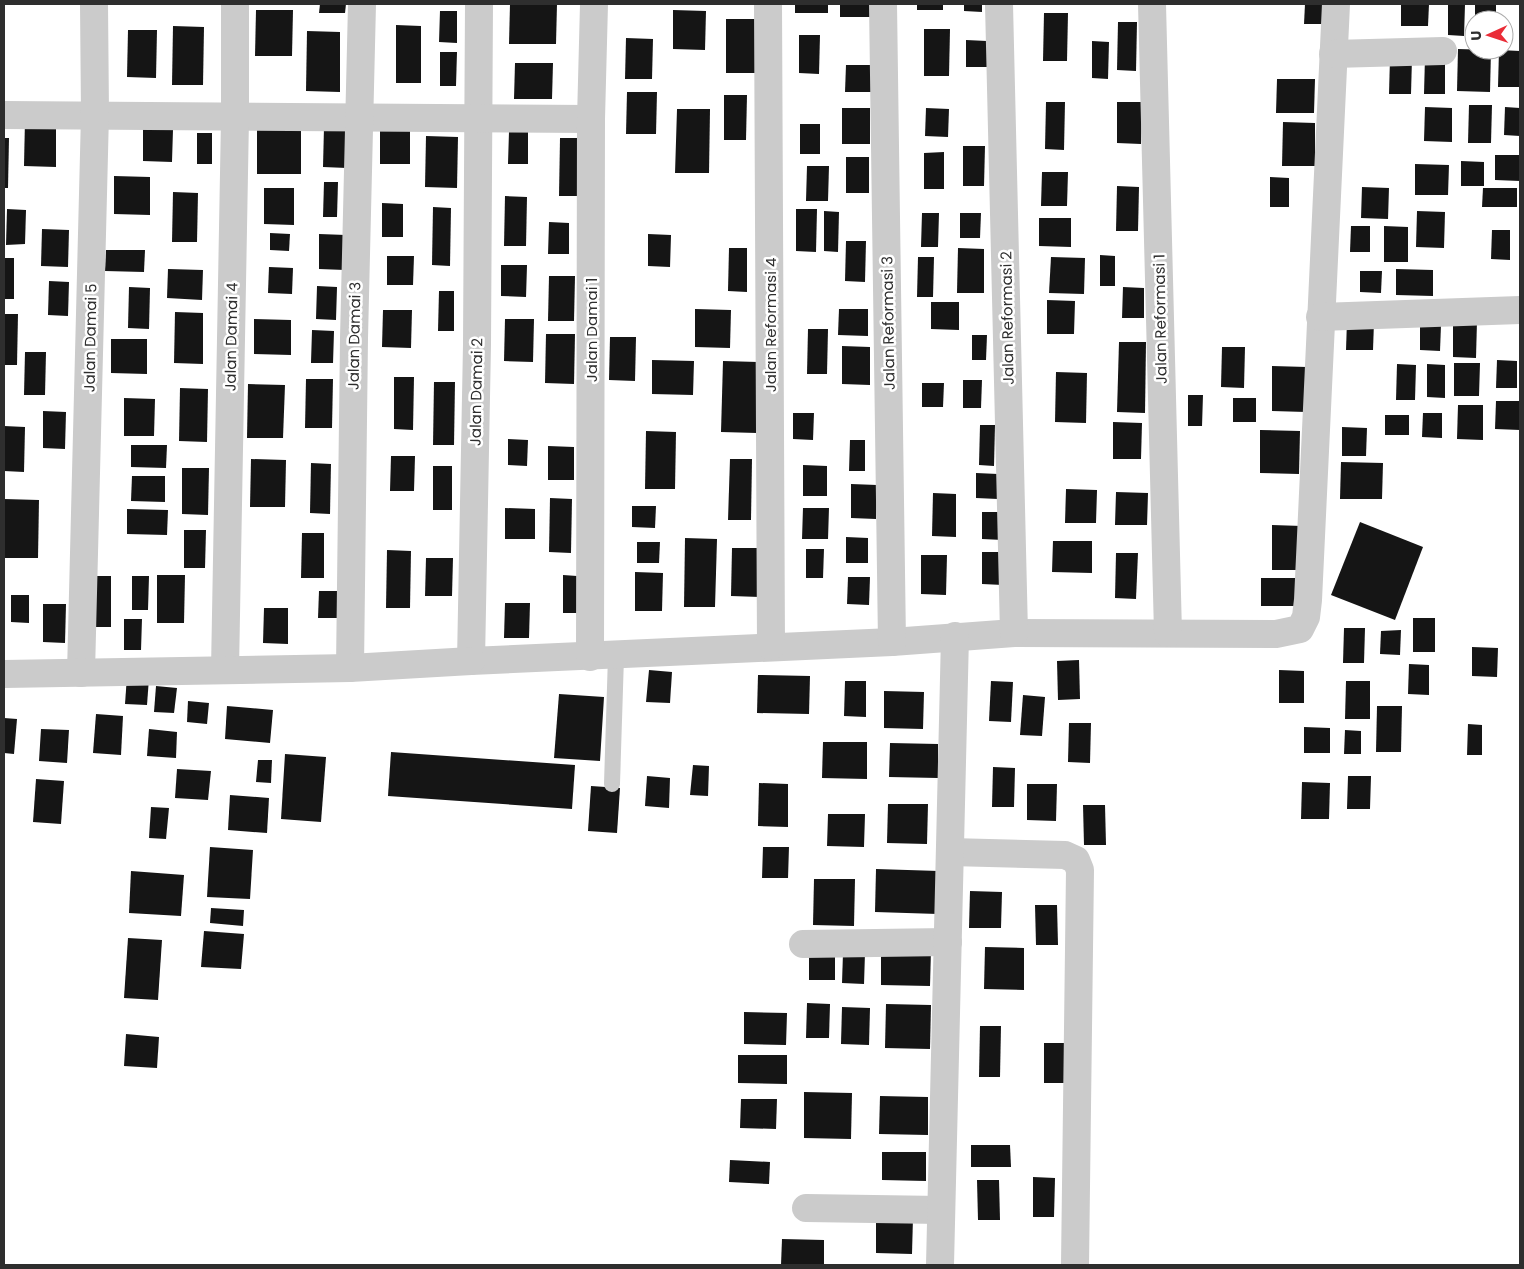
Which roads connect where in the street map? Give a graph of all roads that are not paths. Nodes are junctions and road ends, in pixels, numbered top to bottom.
1 (94, 4) edge
2 (235, 4) edge
3 (362, 4) edge
4 (479, 4) edge
5 (594, 4) edge
6 (768, 4) edge
7 (883, 4) edge
8 (999, 4) edge
9 (1152, 4) edge
10 (1336, 4) edge
11 (1443, 51) dead end
12 (1333, 54) junction
13 (95, 114) junction
14 (4, 115) edge
15 (235, 118) junction
16 (361, 118) junction
17 (478, 119) junction
18 (591, 119) junction
19 (1520, 310) edge
20 (1320, 317) junction
21 (1014, 633) junction
22 (1168, 633) junction
23 (955, 636) junction
24 (892, 642) junction
25 (771, 646) junction
26 (603, 656) junction
27 (471, 661) junction
28 (350, 668) junction
29 (225, 670) junction
30 (81, 673) junction
31 (4, 674) edge
32 (612, 784) dead end
33 (950, 852) junction
34 (948, 942) junction
35 (802, 944) dead end
36 (806, 1208) dead end
37 (941, 1210) junction
38 (940, 1265) edge
39 (1075, 1265) edge

1 - 13 street, Jalan Damai 5
2 - 15 street, Jalan Damai 4
3 - 16 street, Jalan Damai 3
4 - 17 street, Jalan Damai 2
5 - 18 street, Jalan Damai 1
6 - 25 street, Jalan Reformasi 4
7 - 24 street, Jalan Reformasi 3
8 - 21 street, Jalan Reformasi 2
9 - 22 street, Jalan Reformasi 1
10 - 12 street
11 - 12 street
12 - 20 street
13 - 14 street
13 - 15 street
13 - 30 street, Jalan Damai 5
15 - 16 street
15 - 29 street, Jalan Damai 4
16 - 17 street
16 - 28 street, Jalan Damai 3
17 - 18 street
17 - 27 street, Jalan Damai 2
18 - 26 street, Jalan Damai 1
19 - 20 street
20 - 22 street
21 - 22 street
21 - 23 street
23 - 24 street
23 - 33 street
24 - 25 street
25 - 26 street
26 - 27 street
26 - 32 lane
27 - 28 street
28 - 29 street
29 - 30 street
30 - 31 street
33 - 34 street
33 - 39 street
34 - 35 street
34 - 37 street
36 - 37 street
37 - 38 street

